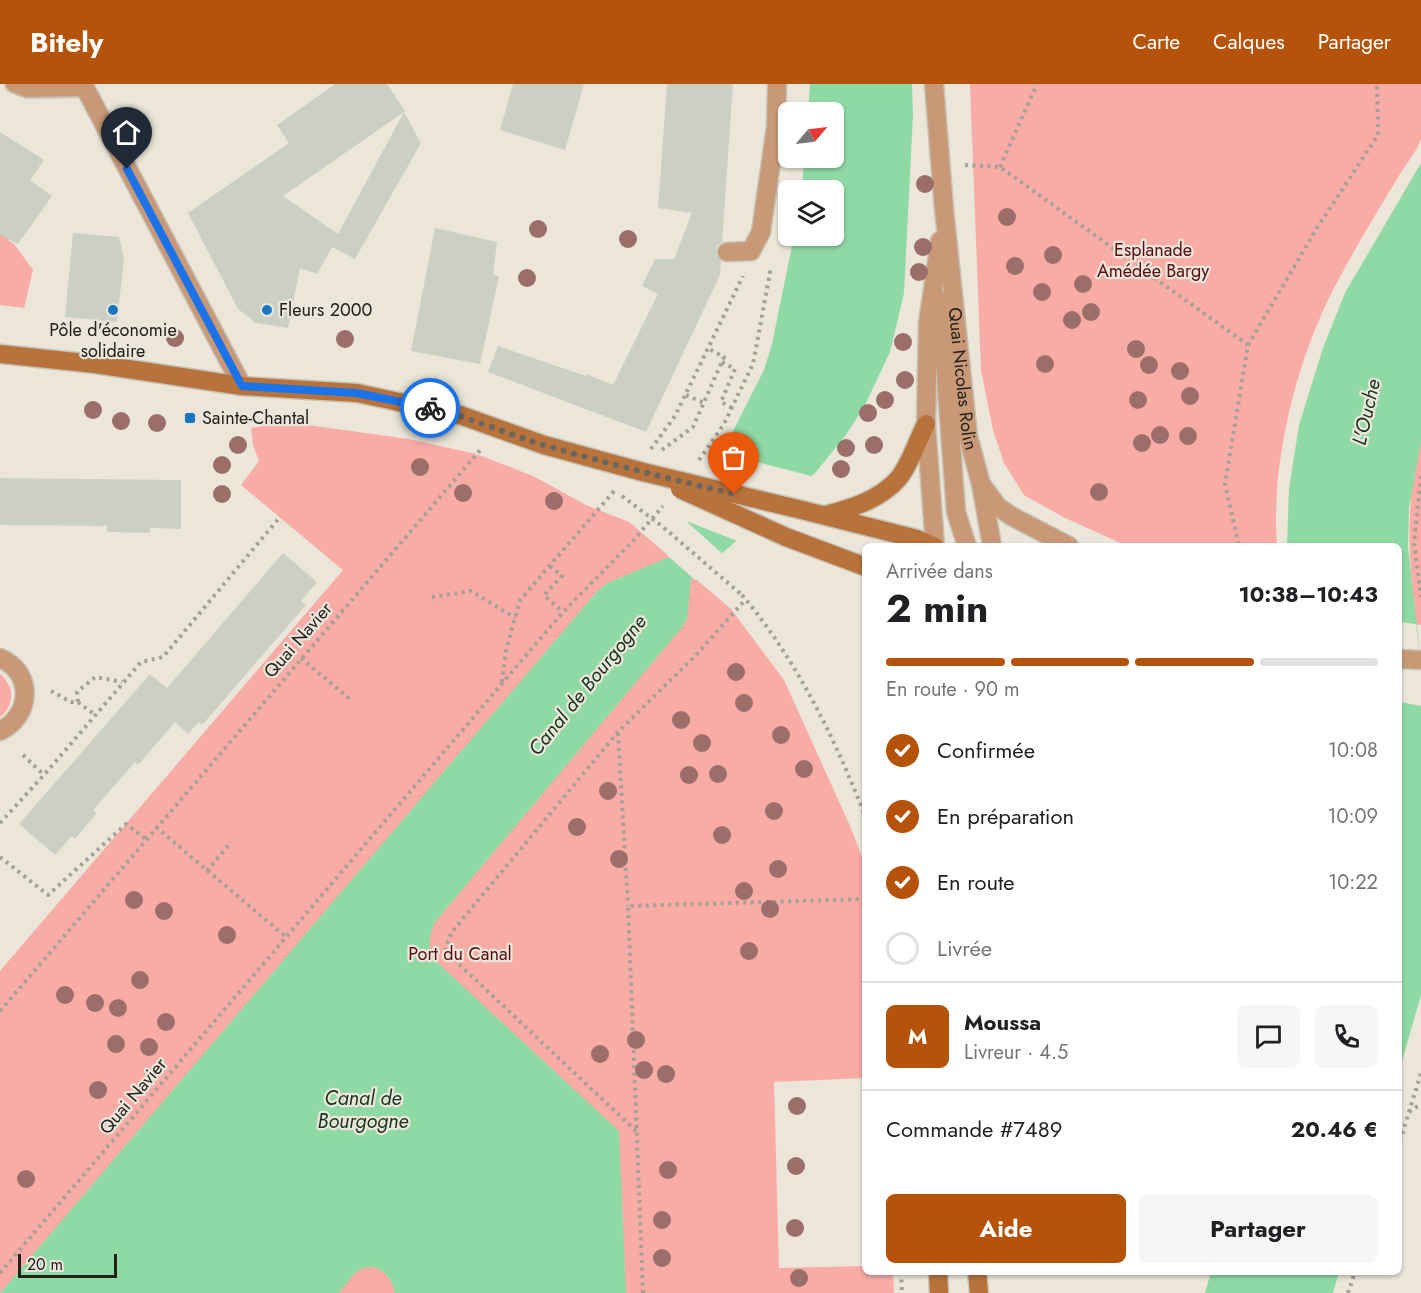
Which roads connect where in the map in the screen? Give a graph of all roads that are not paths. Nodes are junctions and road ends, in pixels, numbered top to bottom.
1 (14, 84) edge
2 (777, 84) edge
3 (934, 84) edge
4 (84, 86) edge
5 (944, 209) junction
6 (727, 252) dead end
7 (934, 287) junction
8 (0, 354) edge
9 (242, 386) junction
10 (926, 424) junction
11 (639, 471) junction
12 (981, 484) junction
13 (826, 515) junction
14 (926, 543) edge
15 (934, 543) edge
16 (966, 543) edge
17 (991, 543) edge
18 (1063, 543) edge
19 (862, 566) edge
20 (0, 658) edge
21 (1402, 658) edge
22 (1421, 660) edge
23 (0, 731) edge
24 (938, 1275) edge
25 (977, 1275) edge
26 (939, 1293) edge
27 (979, 1293) edge

1 - 4 lane
2 - 6 street
3 - 5 street, Quai Nicolas Rolin
4 - 9 street
5 - 7 street, Quai Nicolas Rolin
5 - 12 street, Quai Nicolas Rolin
7 - 10 street, Quai Nicolas Rolin
7 - 16 street
8 - 9 main road
9 - 11 main road
10 - 13 main road
10 - 15 street, Quai Nicolas Rolin
11 - 13 main road, bridge
11 - 19 main road, bridge
12 - 17 street, Quai Nicolas Rolin
12 - 18 street
13 - 14 main road
20 - 23 street
21 - 22 street
24 - 26 main road
25 - 27 main road

